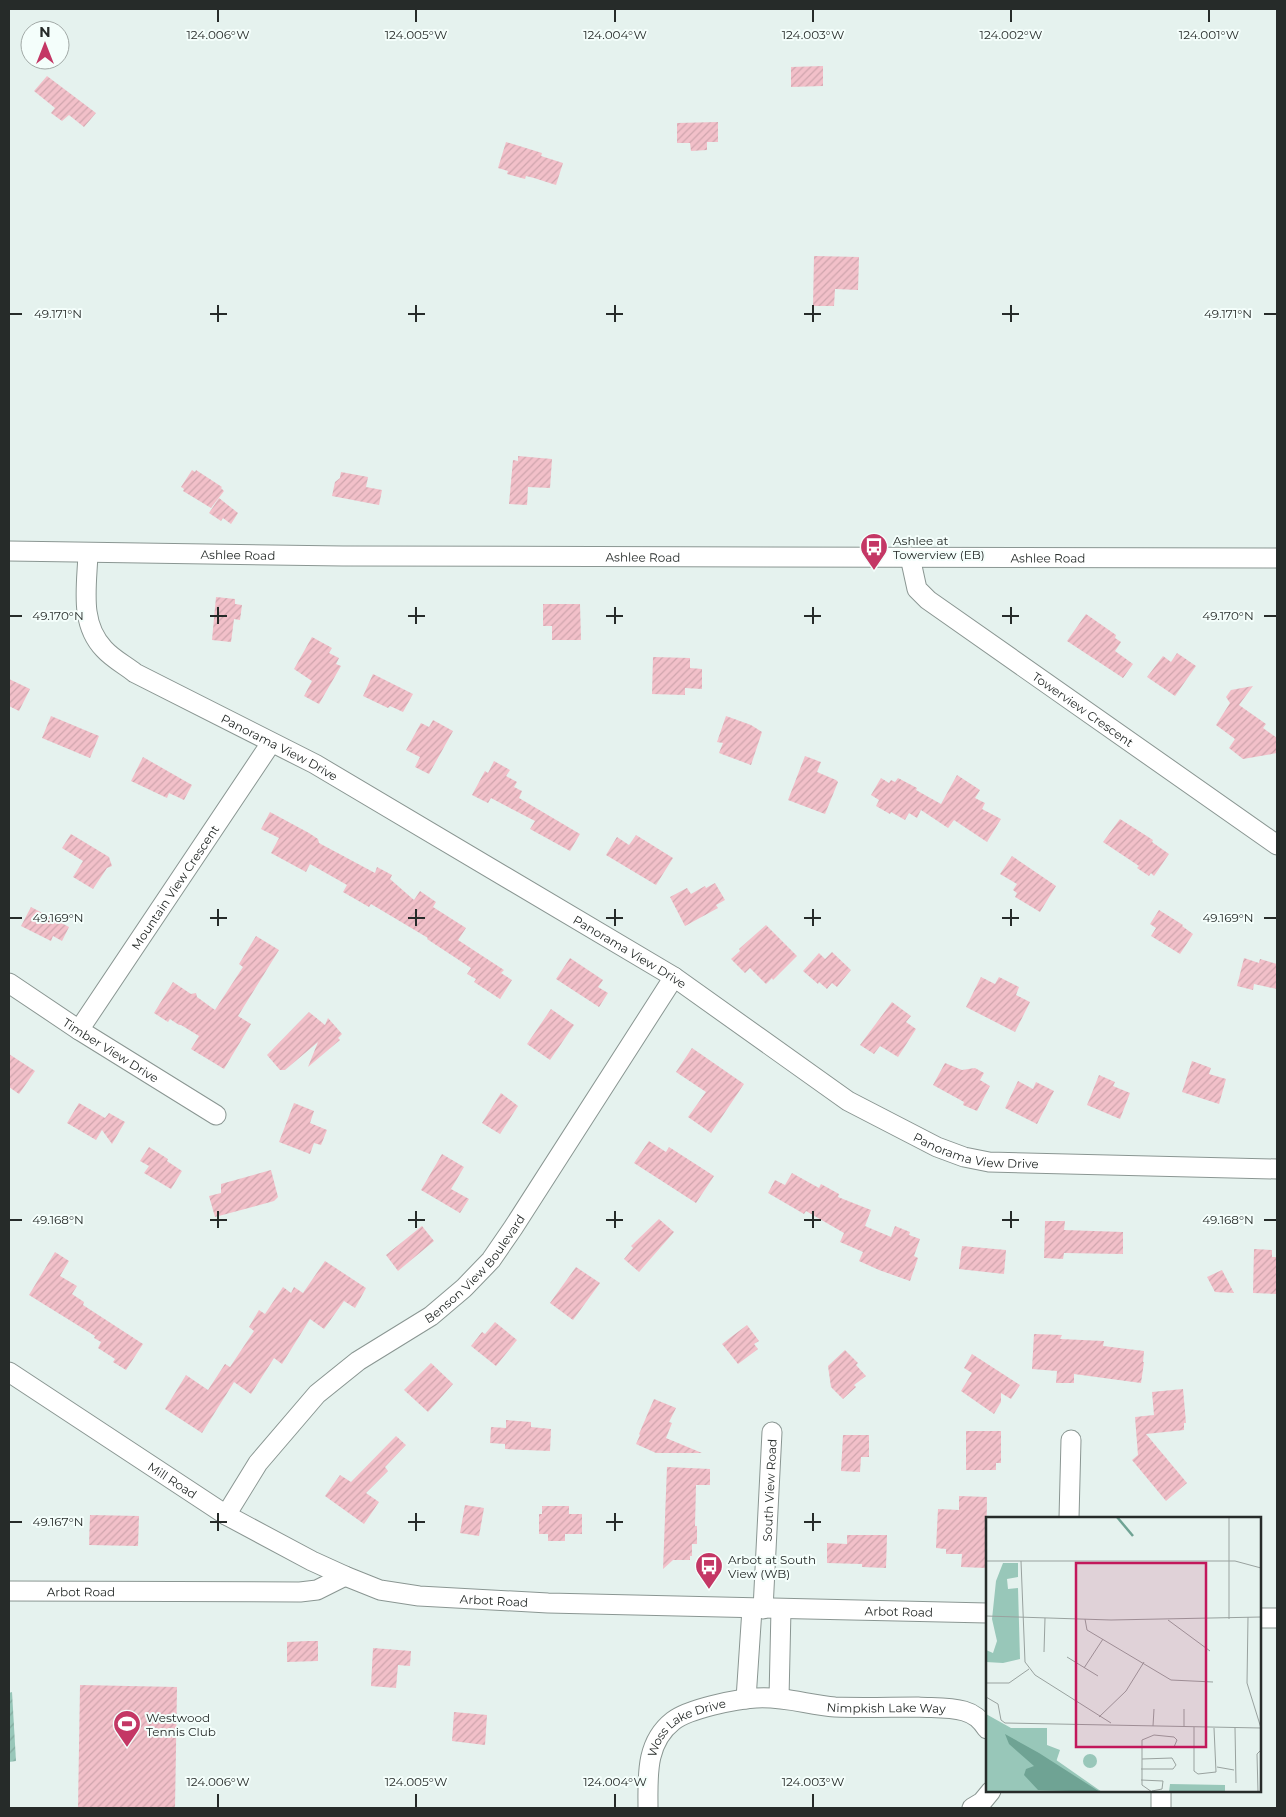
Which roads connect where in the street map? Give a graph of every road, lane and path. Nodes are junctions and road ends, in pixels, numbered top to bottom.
1 (9, 551) edge
2 (88, 553) junction
3 (910, 557) junction
4 (1277, 558) edge
5 (271, 743) junction
6 (1277, 845) edge
7 (674, 977) junction
8 (9, 984) edge
9 (79, 1030) junction
10 (216, 1115) dead end
11 (1277, 1169) edge
12 (9, 1372) edge
13 (772, 1432) dead end
14 (1071, 1440) dead end
15 (226, 1515) junction
16 (1069, 1517) edge
17 (345, 1576) junction
18 (9, 1592) edge
19 (765, 1609) junction
20 (986, 1613) edge
21 (1261, 1618) edge
22 (1277, 1618) edge
23 (778, 1698) junction
24 (746, 1700) junction
25 (986, 1727) edge
26 (990, 1792) edge
27 (1161, 1792) edge
28 (648, 1808) edge
29 (972, 1808) edge
30 (1162, 1808) edge

1 - 2 street, Ashlee Road
2 - 3 street, Ashlee Road
2 - 5 street, Panorama View Drive
3 - 4 street, Ashlee Road
3 - 6 street, Towerview Crescent
5 - 7 street, Panorama View Drive
5 - 9 street, Mountain View Crescent
7 - 11 street, Panorama View Drive
7 - 15 street, Benson View Boulevard
8 - 9 street, Timber View Drive
9 - 10 street, Timber View Drive
12 - 15 street, Mill Road
13 - 19 street, South View Road
14 - 16 street
15 - 17 street, Mill Road
17 - 18 street, Arbot Road
17 - 19 street, Arbot Road
19 - 20 street, Arbot Road
19 - 23 street
19 - 24 street
21 - 22 street
23 - 24 street, Woss Lake Drive
23 - 25 street, Nimpkish Lake Way
24 - 28 street, Woss Lake Drive
26 - 29 street
27 - 30 street

